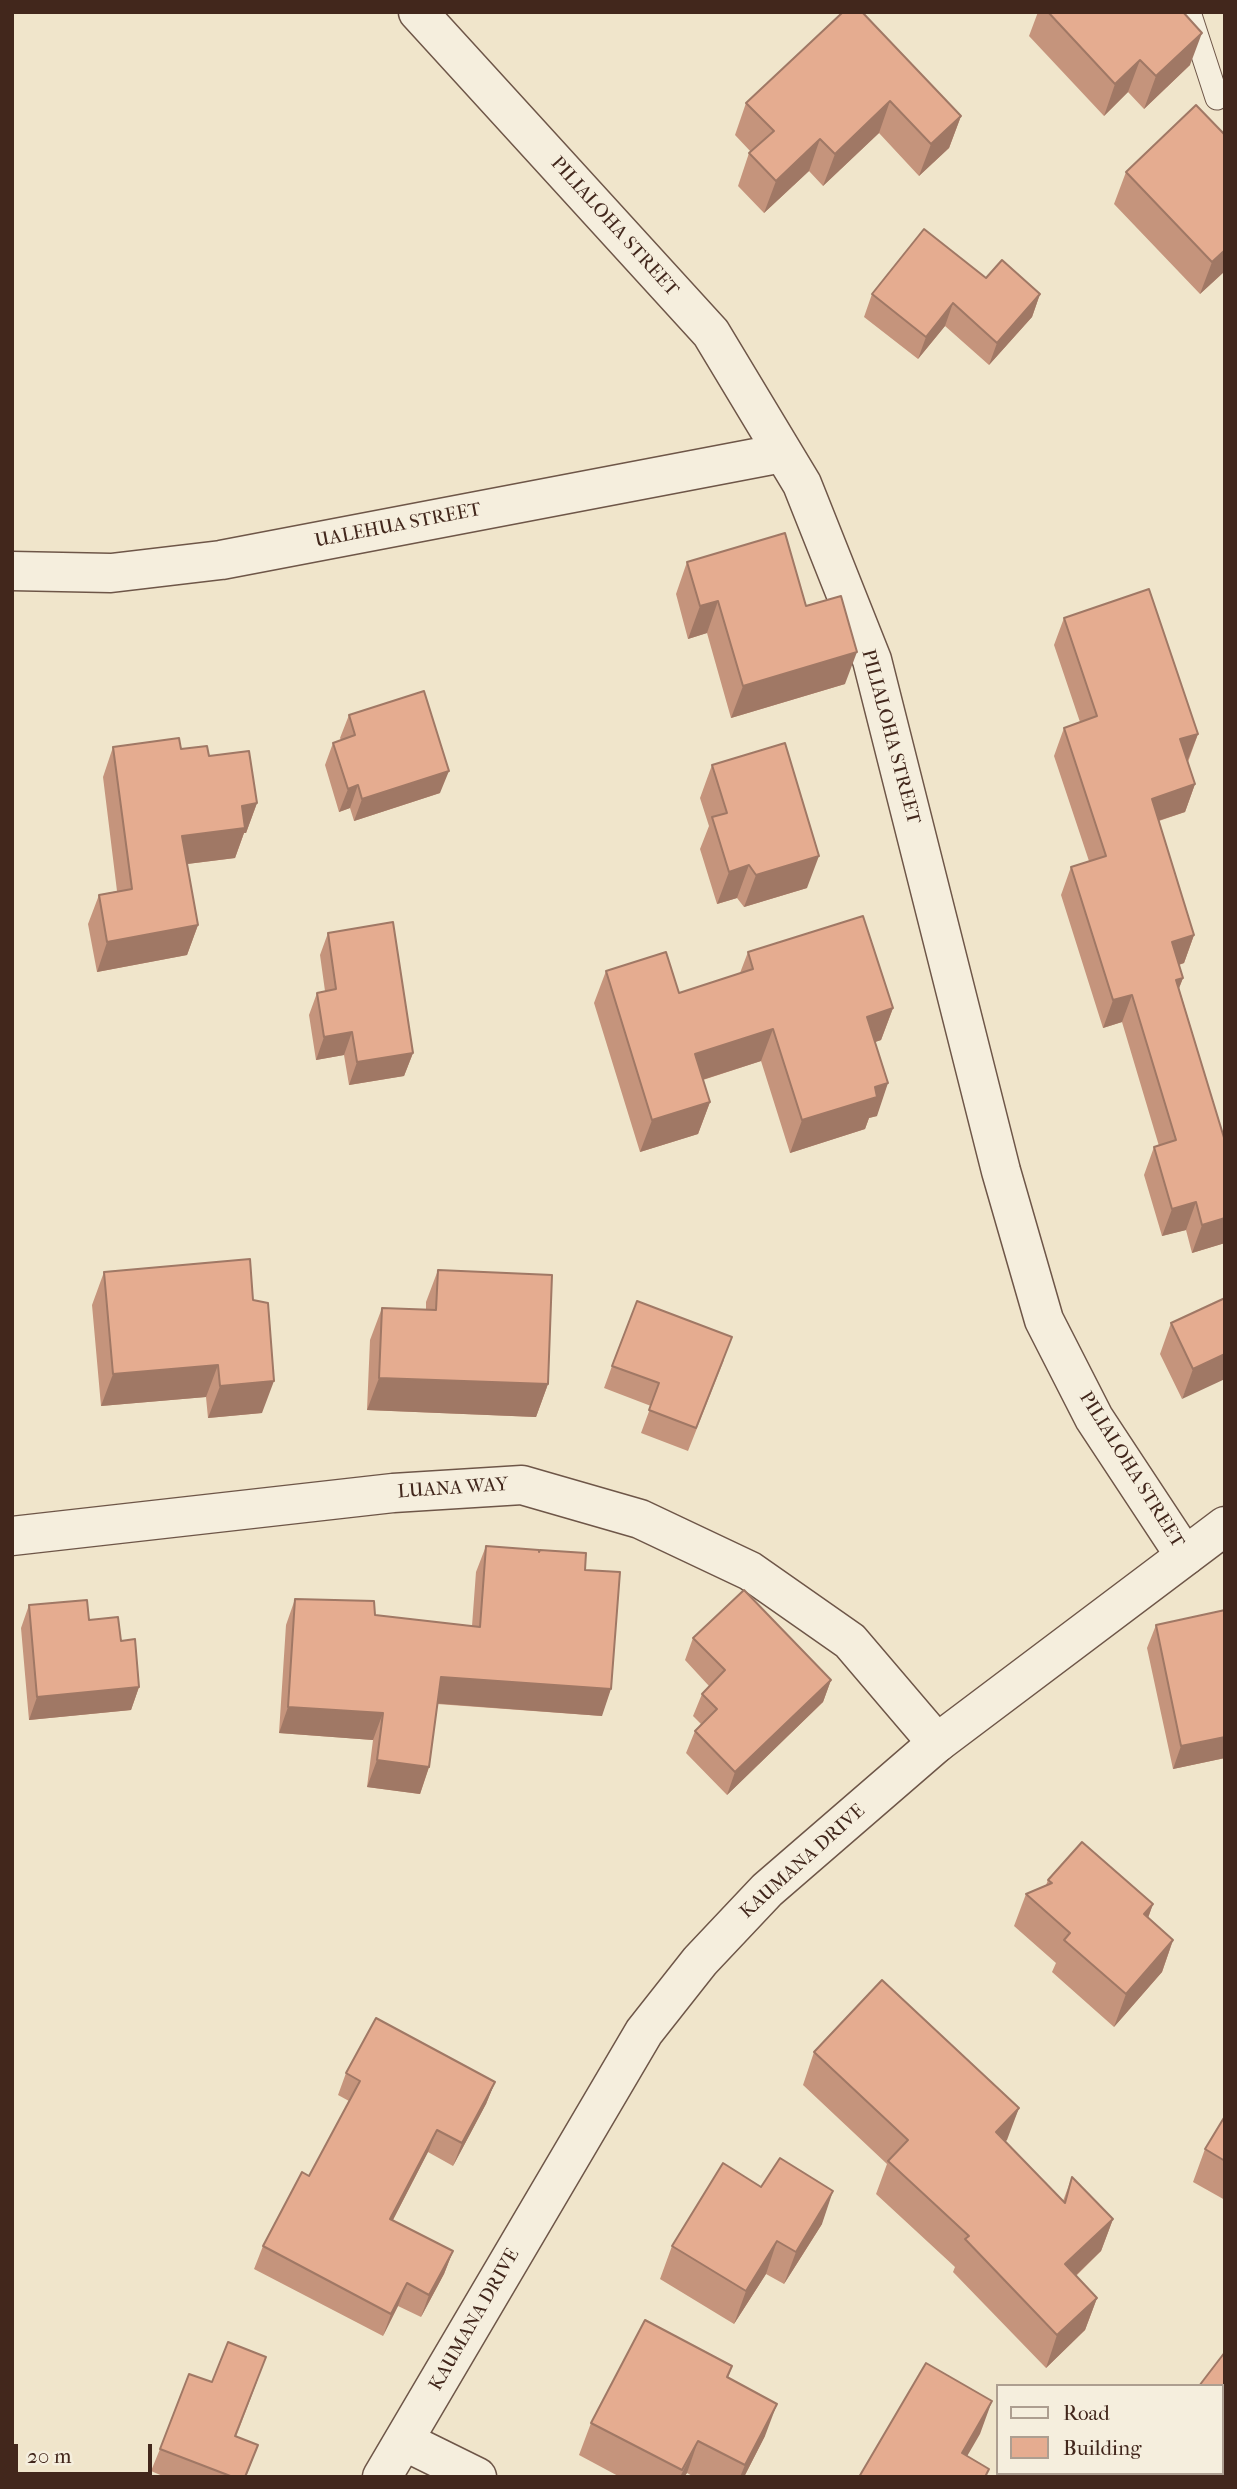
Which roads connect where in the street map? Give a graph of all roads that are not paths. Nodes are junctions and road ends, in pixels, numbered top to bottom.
1 (418, 12) edge
2 (1189, 12) edge
3 (1217, 98) dead end
4 (782, 453) junction
5 (12, 571) edge
6 (1225, 1526) edge
7 (12, 1536) edge
8 (1185, 1556) junction
9 (937, 1742) junction
10 (404, 2441) junction
11 (382, 2477) edge
12 (477, 2477) edge

1 - 4 street, PILIALOHA STREET
2 - 3 lane
4 - 5 street, UALEHUA STREET
4 - 8 street, PILIALOHA STREET
6 - 8 street, KAUMANA DRIVE
7 - 9 street, LUANA WAY
8 - 9 street, KAUMANA DRIVE
9 - 10 street, KAUMANA DRIVE
10 - 11 street, KAUMANA DRIVE
10 - 12 street

